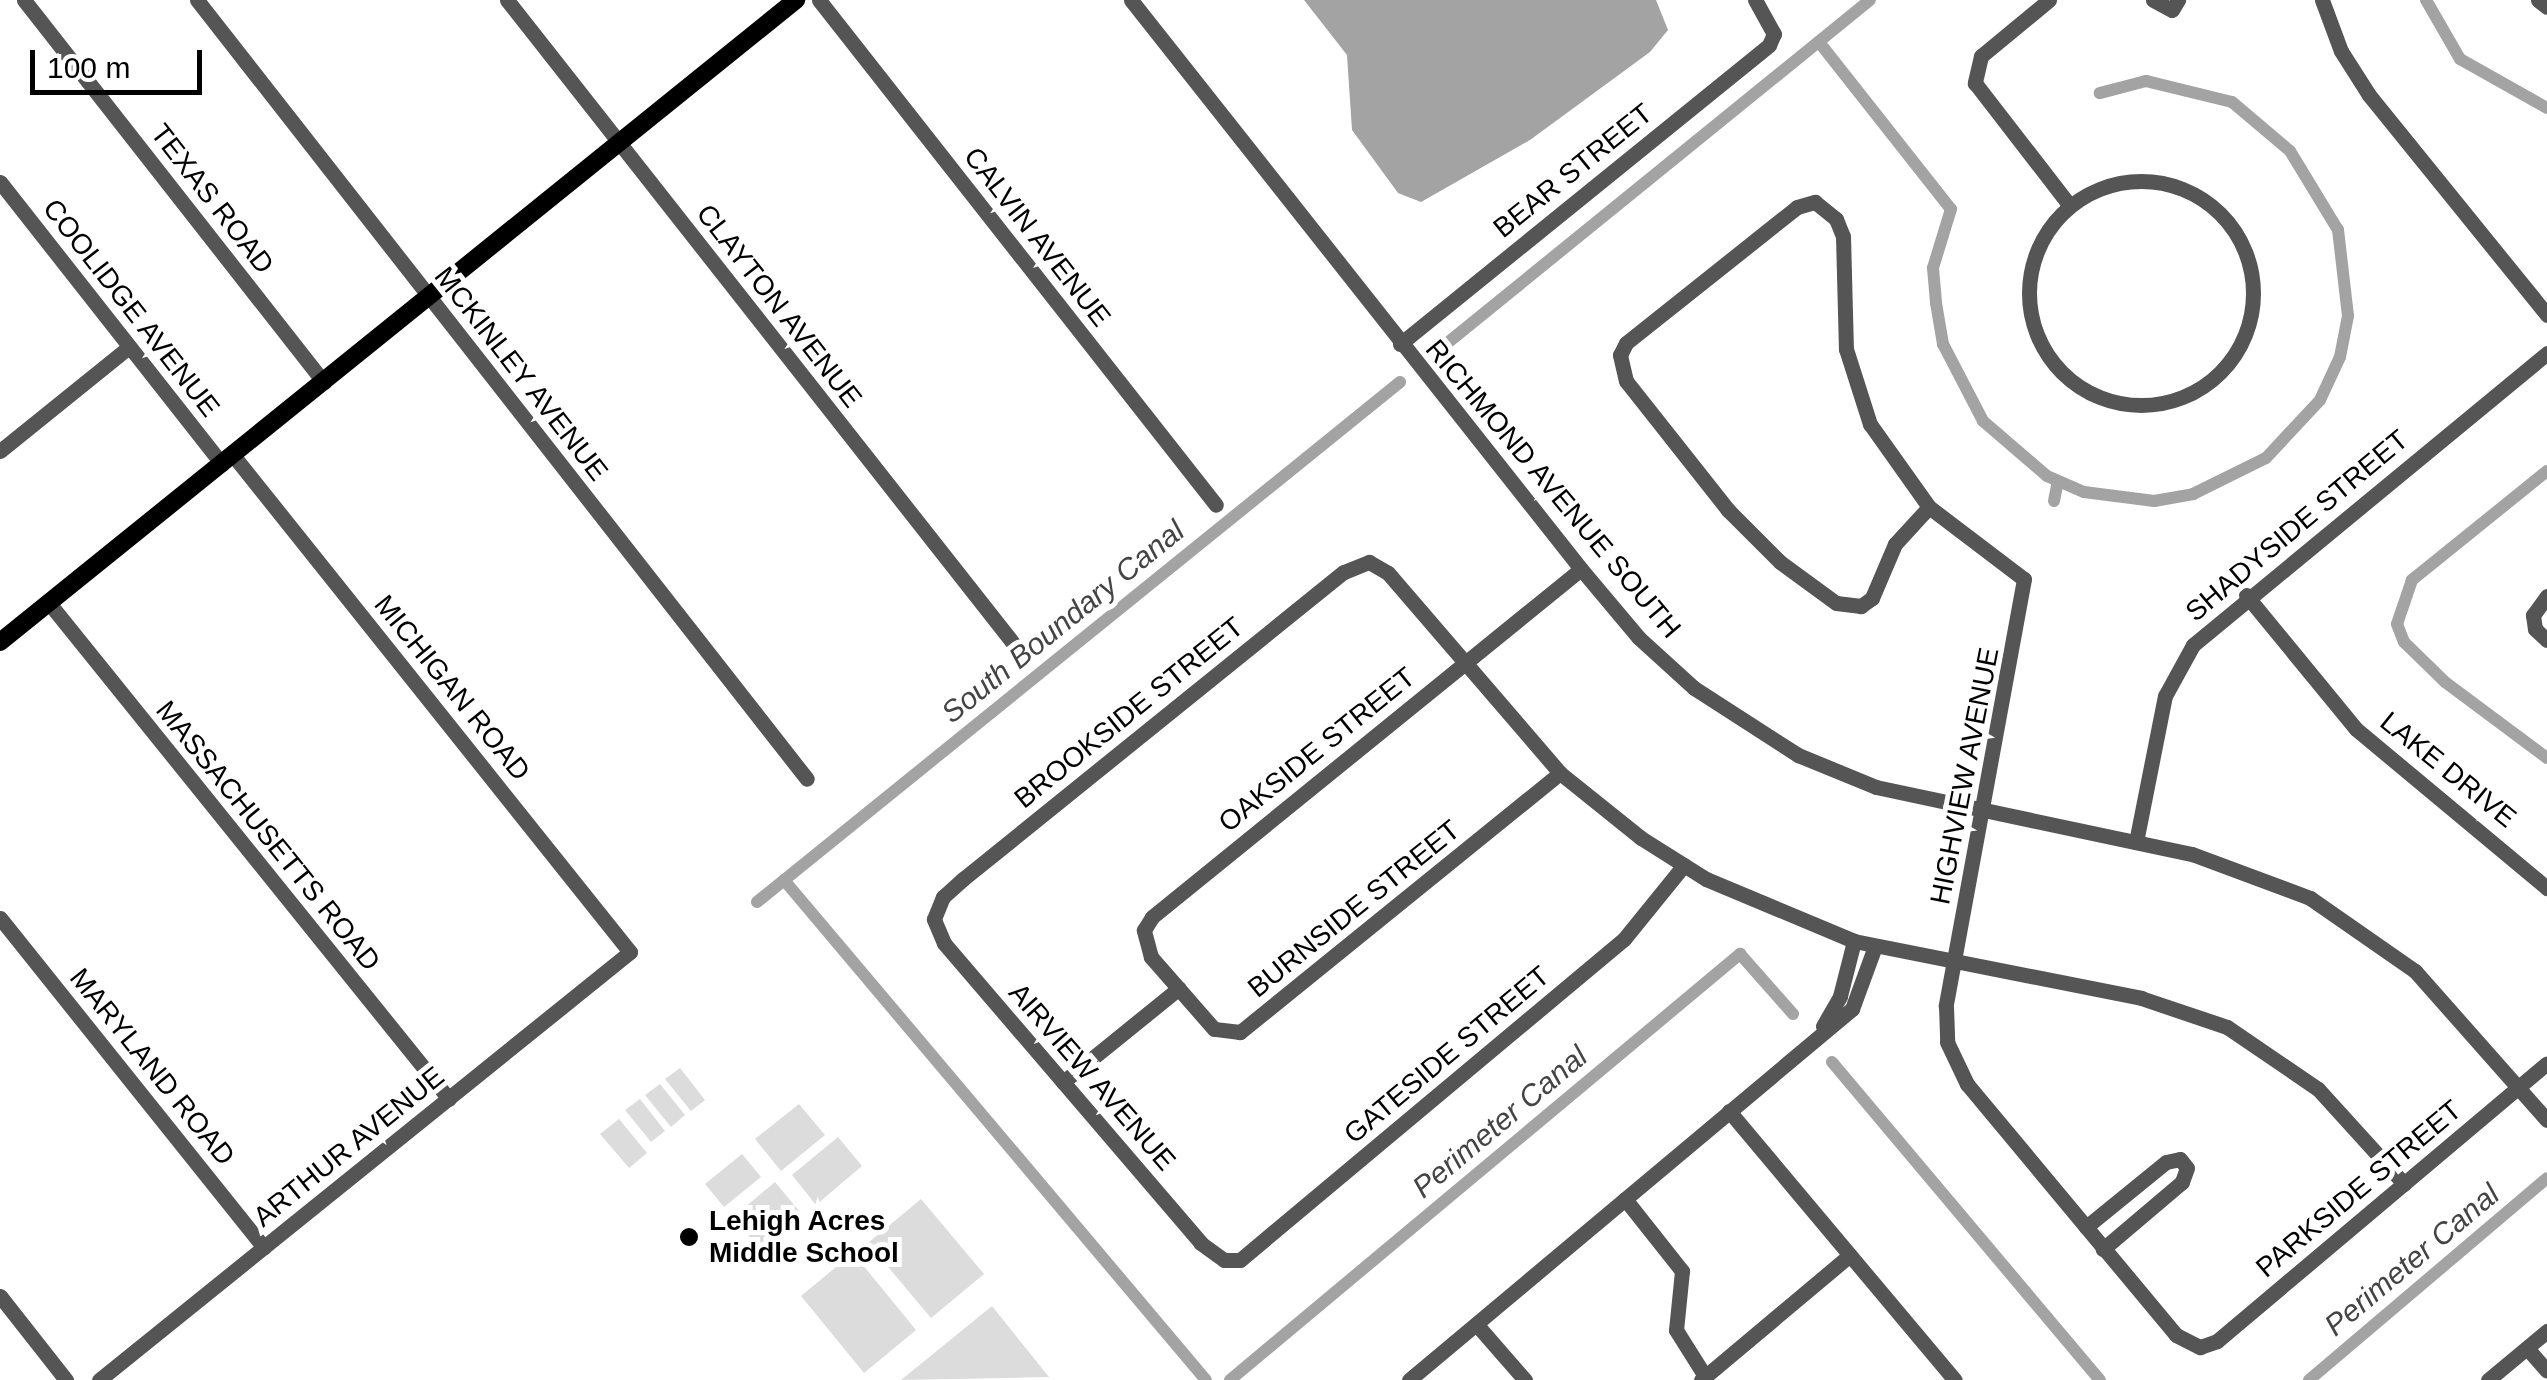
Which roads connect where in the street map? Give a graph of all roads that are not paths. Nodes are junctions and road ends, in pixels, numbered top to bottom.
1 (24, 0) edge
2 (197, 0) edge
3 (507, 0) edge
4 (796, 0) edge
5 (819, 0) edge
6 (1130, 0) edge
7 (1754, 0) edge
8 (2049, 0) edge
9 (2154, 0) edge
10 (2178, 0) edge
11 (2322, 0) edge
12 (2538, 0) edge
13 (2547, 7) edge
14 (619, 143) junction
15 (0, 182) edge
16 (2070, 206) junction
17 (429, 297) junction
18 (2547, 315) edge
19 (1400, 344) junction
20 (130, 347) junction
21 (2547, 352) edge
22 (324, 382) junction
23 (0, 451) edge
24 (228, 460) junction
25 (1216, 505) dead end
26 (1930, 507) junction
27 (1581, 569) junction
28 (2246, 595) junction
29 (2547, 596) edge
30 (49, 603) junction
31 (2547, 640) edge
32 (0, 642) edge
33 (1013, 642) dead end
34 (1463, 664) junction
35 (1560, 773) junction
36 (807, 779) dead end
37 (1984, 814) junction
38 (2136, 842) junction
39 (1684, 865) junction
40 (2547, 888) edge
41 (0, 918) edge
42 (934, 918) joint
43 (1854, 941) junction
44 (1875, 946) junction
45 (630, 952) joint
46 (1955, 963) junction
47 (1178, 988) junction
48 (1816, 1037) junction
49 (2547, 1063) edge
50 (1063, 1082) junction
51 (2519, 1087) junction
52 (449, 1099) junction
53 (1729, 1111) junction
54 (2547, 1120) edge
55 (2404, 1184) junction
56 (1625, 1199) junction
57 (2086, 1227) junction
58 (264, 1248) junction
59 (2103, 1249) junction
60 (1850, 1255) junction
61 (1224, 1260) joint
62 (0, 1296) edge
63 (1477, 1325) junction
64 (2547, 1331) edge
65 (2200, 1347) joint
66 (2527, 1348) junction
67 (2547, 1371) edge
68 (1950, 1374) edge
69 (1703, 1378) edge
70 (66, 1380) edge
71 (99, 1380) edge
72 (1409, 1380) edge
73 (1525, 1380) edge
74 (1930, 1380) edge
75 (2488, 1380) edge

1 - 22 street, TEXAS ROAD
2 - 17 street, MCKINLEY AVENUE
3 - 14 street, CLAYTON AVENUE
4 - 14 main road
5 - 25 street, CALVIN AVENUE
6 - 19 street, RICHMOND AVENUE SOUTH
7 - 19 street, BEAR STREET
8 - 16 street
9 - 10 street
11 - 18 street
12 - 13 street
14 - 17 main road
14 - 33 street, CLAYTON AVENUE
15 - 20 street, COOLIDGE AVENUE
16 - 16 street
17 - 22 main road
17 - 36 street, MCKINLEY AVENUE
19 - 27 street, RICHMOND AVENUE SOUTH
20 - 23 street
20 - 24 street, COOLIDGE AVENUE
21 - 28 street, SHADYSIDE STREET
22 - 24 main road
24 - 30 main road
24 - 45 street, MICHIGAN ROAD
26 - 26 street, HIGHVIEW AVENUE
26 - 37 street, HIGHVIEW AVENUE
27 - 34 street, OAKSIDE STREET
27 - 37 street, RICHMOND AVENUE SOUTH
28 - 38 street, SHADYSIDE STREET
28 - 40 street, LAKE DRIVE
29 - 31 street
30 - 32 main road
30 - 52 street, MASSACHUSETTS ROAD
34 - 35 street
34 - 42 street, BROOKSIDE STREET
34 - 47 street, OAKSIDE STREET
35 - 39 street
35 - 47 street, BURNSIDE STREET
37 - 38 street, RICHMOND AVENUE SOUTH
37 - 46 street, HIGHVIEW AVENUE
38 - 51 street, RICHMOND AVENUE SOUTH
39 - 43 street
39 - 61 street, GATESIDE STREET
41 - 58 street, MARYLAND ROAD
42 - 50 street, AIRVIEW AVENUE
43 - 44 street
43 - 48 street
44 - 46 street
44 - 48 street
45 - 52 street, ARTHUR AVENUE
46 - 55 street
46 - 57 street, HIGHVIEW AVENUE
47 - 50 street
48 - 53 street
49 - 51 street, PARKSIDE STREET
50 - 61 street, AIRVIEW AVENUE
51 - 54 street, RICHMOND AVENUE SOUTH
51 - 55 street, PARKSIDE STREET
52 - 58 street, ARTHUR AVENUE
53 - 56 street
53 - 60 street
55 - 65 street, PARKSIDE STREET
56 - 63 street
56 - 69 street
57 - 59 street, HIGHVIEW AVENUE
57 - 59 street
58 - 71 street, ARTHUR AVENUE
59 - 65 street, HIGHVIEW AVENUE
60 - 68 street
60 - 69 street
62 - 70 street
63 - 72 street
63 - 73 street
64 - 66 street
66 - 67 street
66 - 75 street
68 - 74 street

